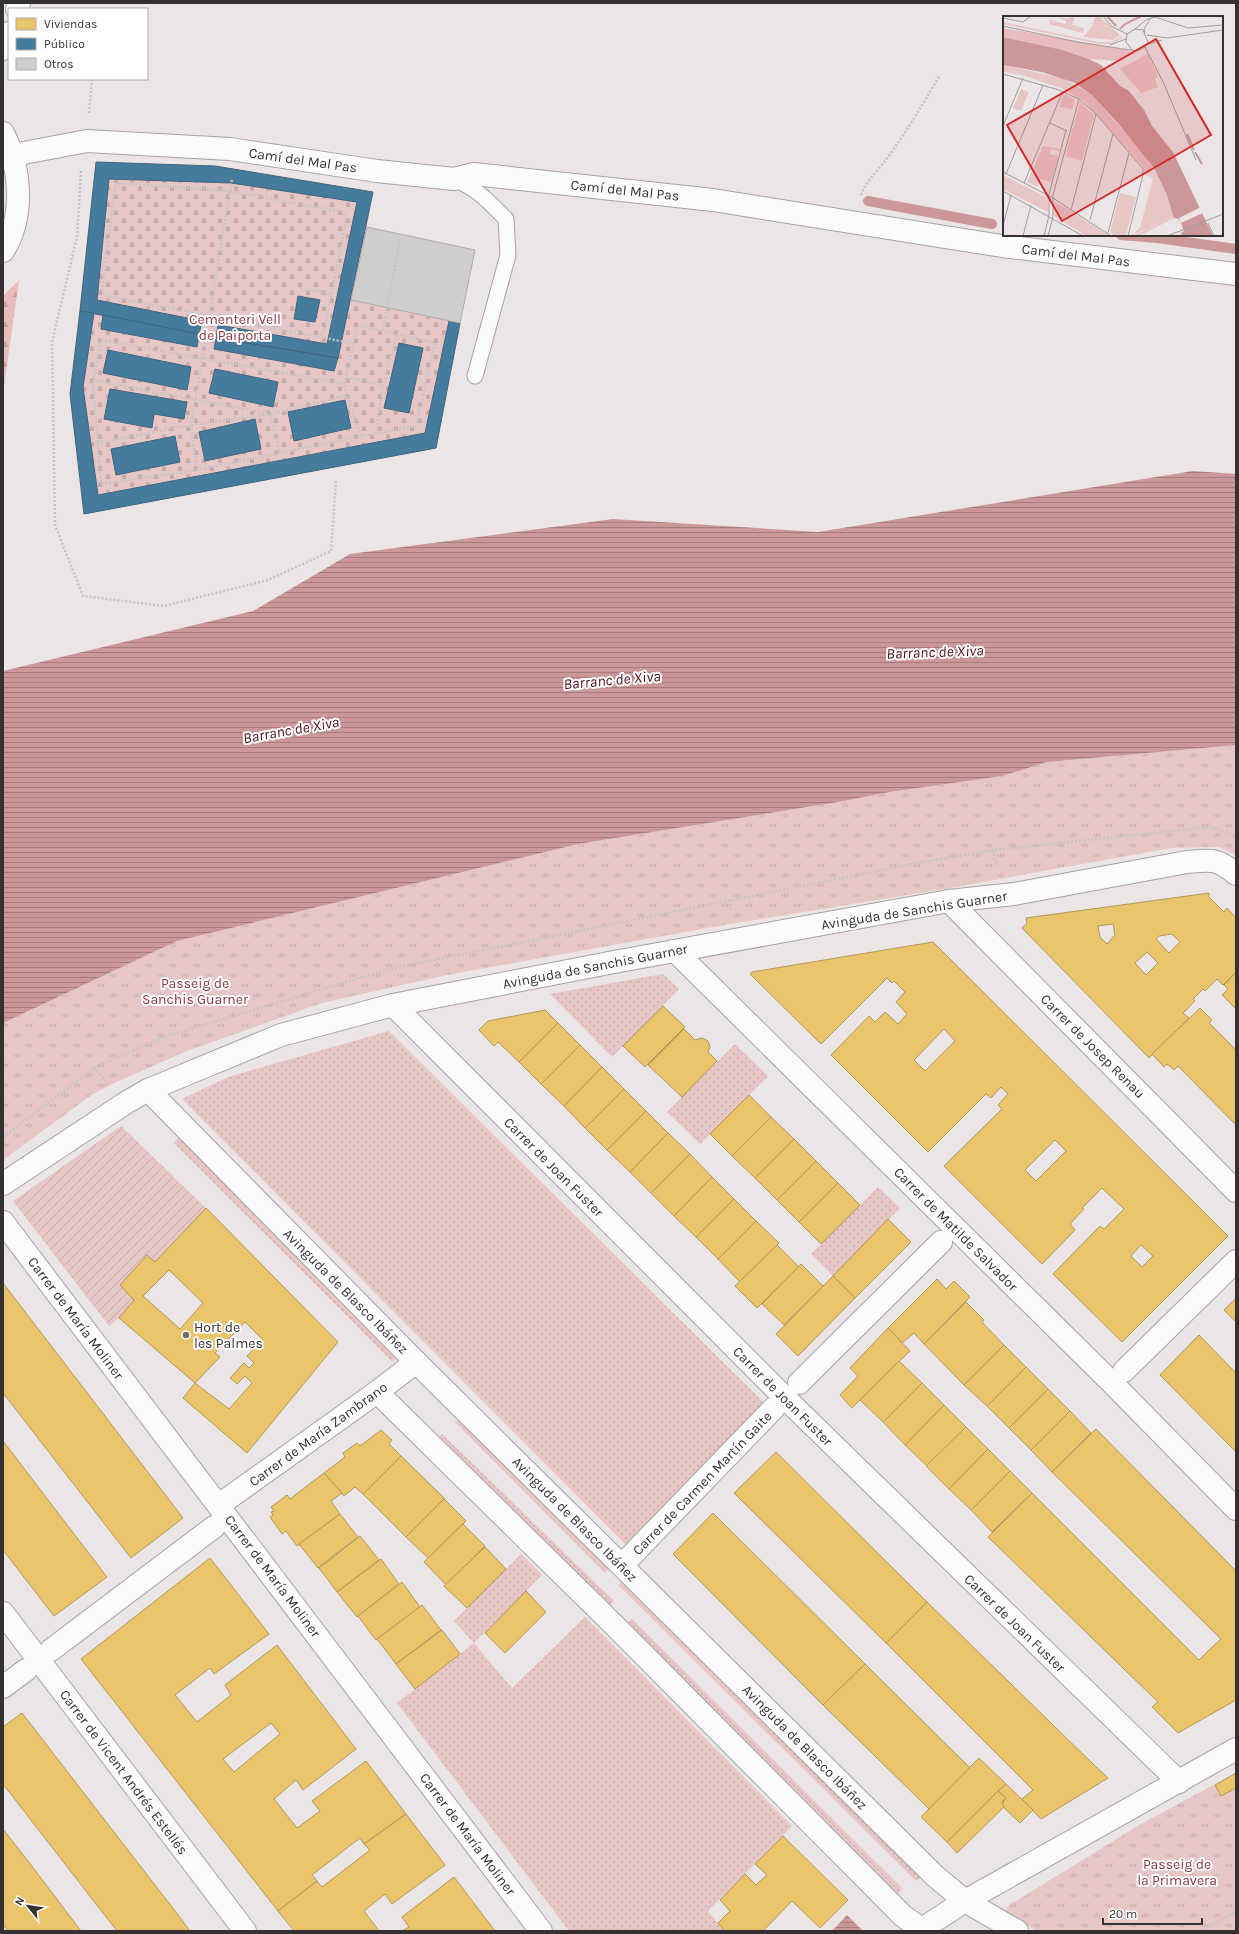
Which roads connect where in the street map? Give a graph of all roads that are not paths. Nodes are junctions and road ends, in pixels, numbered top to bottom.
1 (8, 36) edge
2 (3, 49) edge
3 (3, 133) edge
4 (12, 155) junction
5 (454, 179) junction
6 (3, 251) edge
7 (1236, 274) edge
8 (476, 376) dead end
9 (1230, 869) edge
10 (949, 901) junction
11 (675, 951) junction
12 (393, 1005) junction
13 (148, 1090) junction
14 (3, 1184) edge
15 (1236, 1191) edge
16 (3, 1222) edge
17 (942, 1242) dead end
18 (1236, 1261) edge
19 (416, 1362) junction
20 (1124, 1371) dead end
21 (799, 1384) dead end
22 (377, 1392) junction
23 (774, 1408) dead end
24 (219, 1505) junction
25 (1236, 1509) edge
26 (214, 1527) dead end
27 (629, 1558) dead end
28 (3, 1613) edge
29 (51, 1650) dead end
30 (26, 1670) dead end
31 (3, 1687) edge
32 (1236, 1750) edge
33 (1179, 1782) junction
34 (965, 1901) junction
35 (245, 1931) edge
36 (541, 1931) edge
37 (921, 1931) edge
38 (1018, 1931) edge

1 - 2 street
3 - 4 street
4 - 5 street, Camí del Mal Pas
4 - 6 street
5 - 7 street, Camí del Mal Pas
5 - 8 lane
9 - 10 street, Avinguda de Sanchis Guarner
10 - 11 street, Avinguda de Sanchis Guarner
10 - 15 street, Carrer de Josep Renau
11 - 12 street, Avinguda de Sanchis Guarner
11 - 25 street, Carrer de Matilde Salvador
12 - 13 street, Avinguda de Sanchis Guarner
12 - 33 street, Carrer de Joan Fuster
13 - 14 street, Avinguda de Sanchis Guarner
13 - 19 street, Avinguda de Blasco Ibáñez
16 - 24 street, Carrer de María Moliner
17 - 21 street
18 - 20 street
19 - 22 street, Carrer de María Zambrano
19 - 34 street, Avinguda de Blasco Ibáñez
22 - 24 street, Carrer de María Zambrano
22 - 37 street
23 - 27 street, Carrer de Carmen Martín Gaite
24 - 36 street, Carrer de María Moliner
26 - 29 street
28 - 35 street, Carrer de Vicent Andrés Estellés
30 - 31 street
32 - 33 street
33 - 34 street
34 - 37 street
34 - 38 street, Avinguda de Blasco Ibáñez

